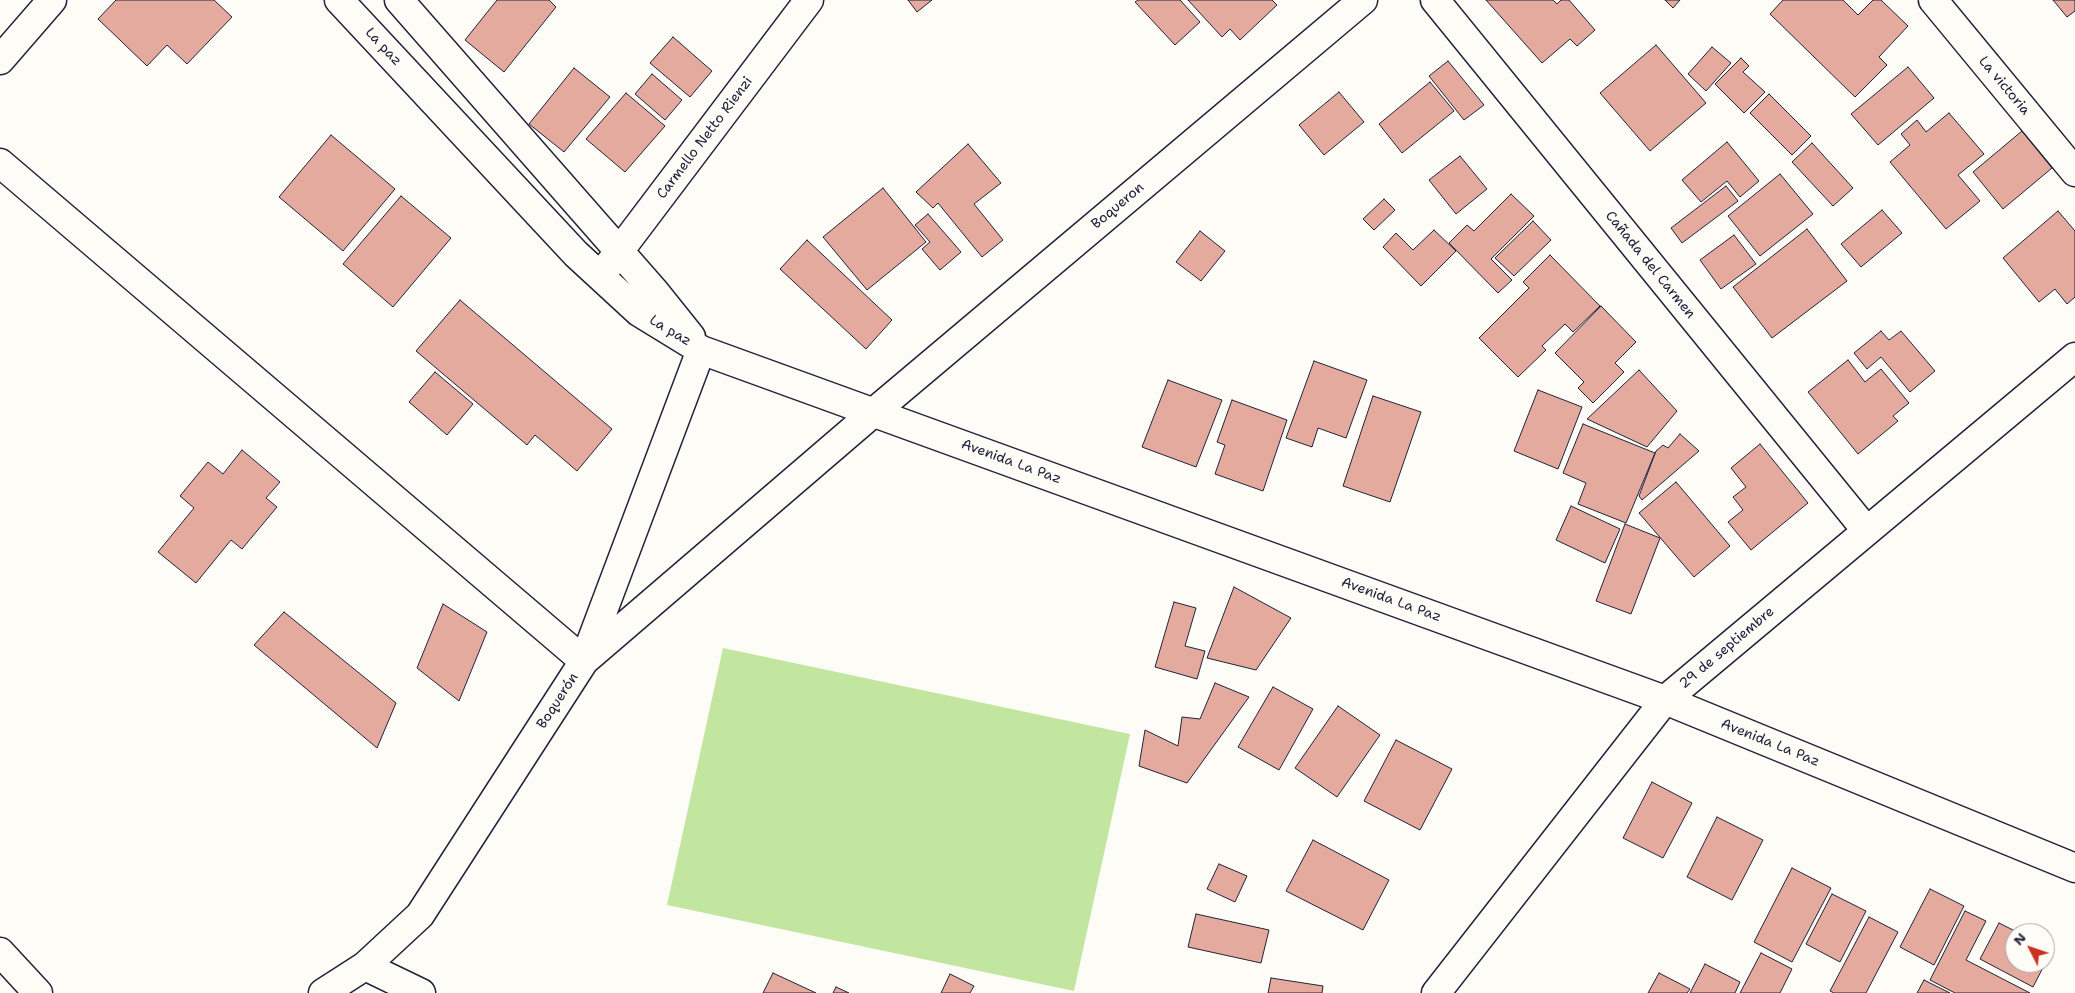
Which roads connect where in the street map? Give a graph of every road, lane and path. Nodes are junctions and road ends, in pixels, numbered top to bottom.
1 (52, 0) edge
2 (339, 0) edge
3 (399, 0) edge
4 (809, 0) edge
5 (1363, 0) edge
6 (1435, 0) edge
7 (1933, 0) edge
8 (0, 60) edge
9 (0, 163) edge
10 (2075, 172) edge
11 (619, 251) junction
12 (600, 277) junction
13 (701, 350) junction
14 (2075, 357) edge
15 (874, 412) junction
16 (1866, 530) junction
17 (584, 661) junction
18 (1665, 700) junction
19 (2075, 868) edge
20 (0, 952) edge
21 (365, 966) junction
22 (38, 993) edge
23 (323, 993) edge
24 (421, 993) edge
25 (1436, 993) edge

1 - 8 street
2 - 12 street, La paz
3 - 11 street, La paz
4 - 11 street, Carmello Netto Rienzi
5 - 15 street, Boqueron
6 - 16 street, Cañada del Carmen
7 - 10 street, La victoria
9 - 17 street
11 - 12 street, Carmello Netto Rienzi
11 - 13 street, La paz
12 - 13 street, La paz
13 - 15 street, Avenida La Paz
13 - 17 street, Boquerón
14 - 16 street, 29 de septiembre
15 - 17 street, Boqueron
15 - 18 street, Avenida La Paz
16 - 18 street, 29 de septiembre
17 - 21 street, Boquerón
18 - 19 street, Avenida La Paz
18 - 25 street, 29 de septiembre
20 - 22 street
21 - 23 street, Boquerón
21 - 24 street

